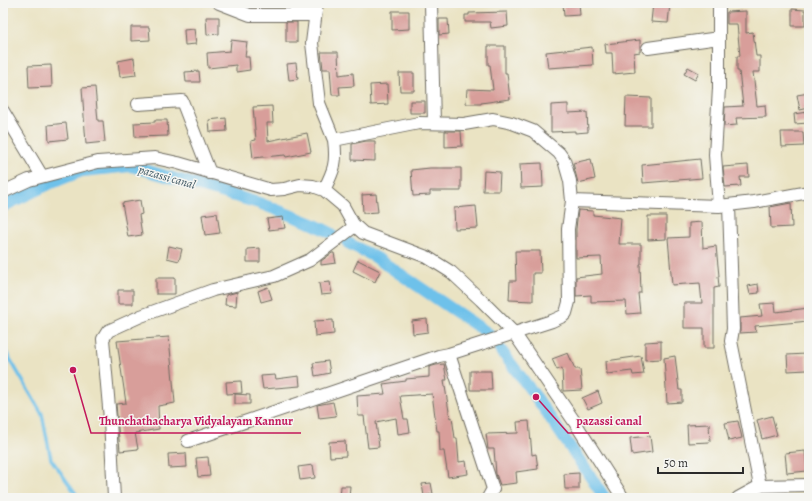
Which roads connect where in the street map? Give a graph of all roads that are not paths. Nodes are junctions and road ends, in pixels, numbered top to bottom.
1 (219, 3) edge
2 (317, 3) edge
3 (431, 3) edge
4 (719, 3) edge
5 (315, 15) junction
6 (719, 38) junction
7 (648, 48) dead end
8 (138, 104) dead end
9 (3, 111) edge
10 (434, 123) junction
11 (334, 140) junction
12 (210, 173) junction
13 (42, 176) junction
14 (324, 190) junction
15 (3, 192) edge
16 (809, 192) edge
17 (572, 200) junction
18 (724, 205) junction
19 (355, 226) junction
20 (514, 333) junction
21 (449, 354) junction
22 (188, 441) dead end
23 (809, 485) edge
24 (760, 486) junction
25 (114, 498) edge
26 (488, 498) edge
27 (623, 498) edge
28 (738, 498) edge

1 - 5 street
2 - 5 street
3 - 10 street
4 - 6 street
5 - 11 street
6 - 7 street
6 - 18 street
8 - 12 street
9 - 13 street
10 - 11 street
10 - 17 street
11 - 14 street
12 - 13 street
12 - 14 street
13 - 15 street
14 - 19 street
16 - 18 street
17 - 18 street
17 - 20 street
18 - 24 street
19 - 20 street
19 - 25 street
20 - 21 street
20 - 27 street
21 - 22 street
21 - 26 street
23 - 24 street
24 - 28 street

